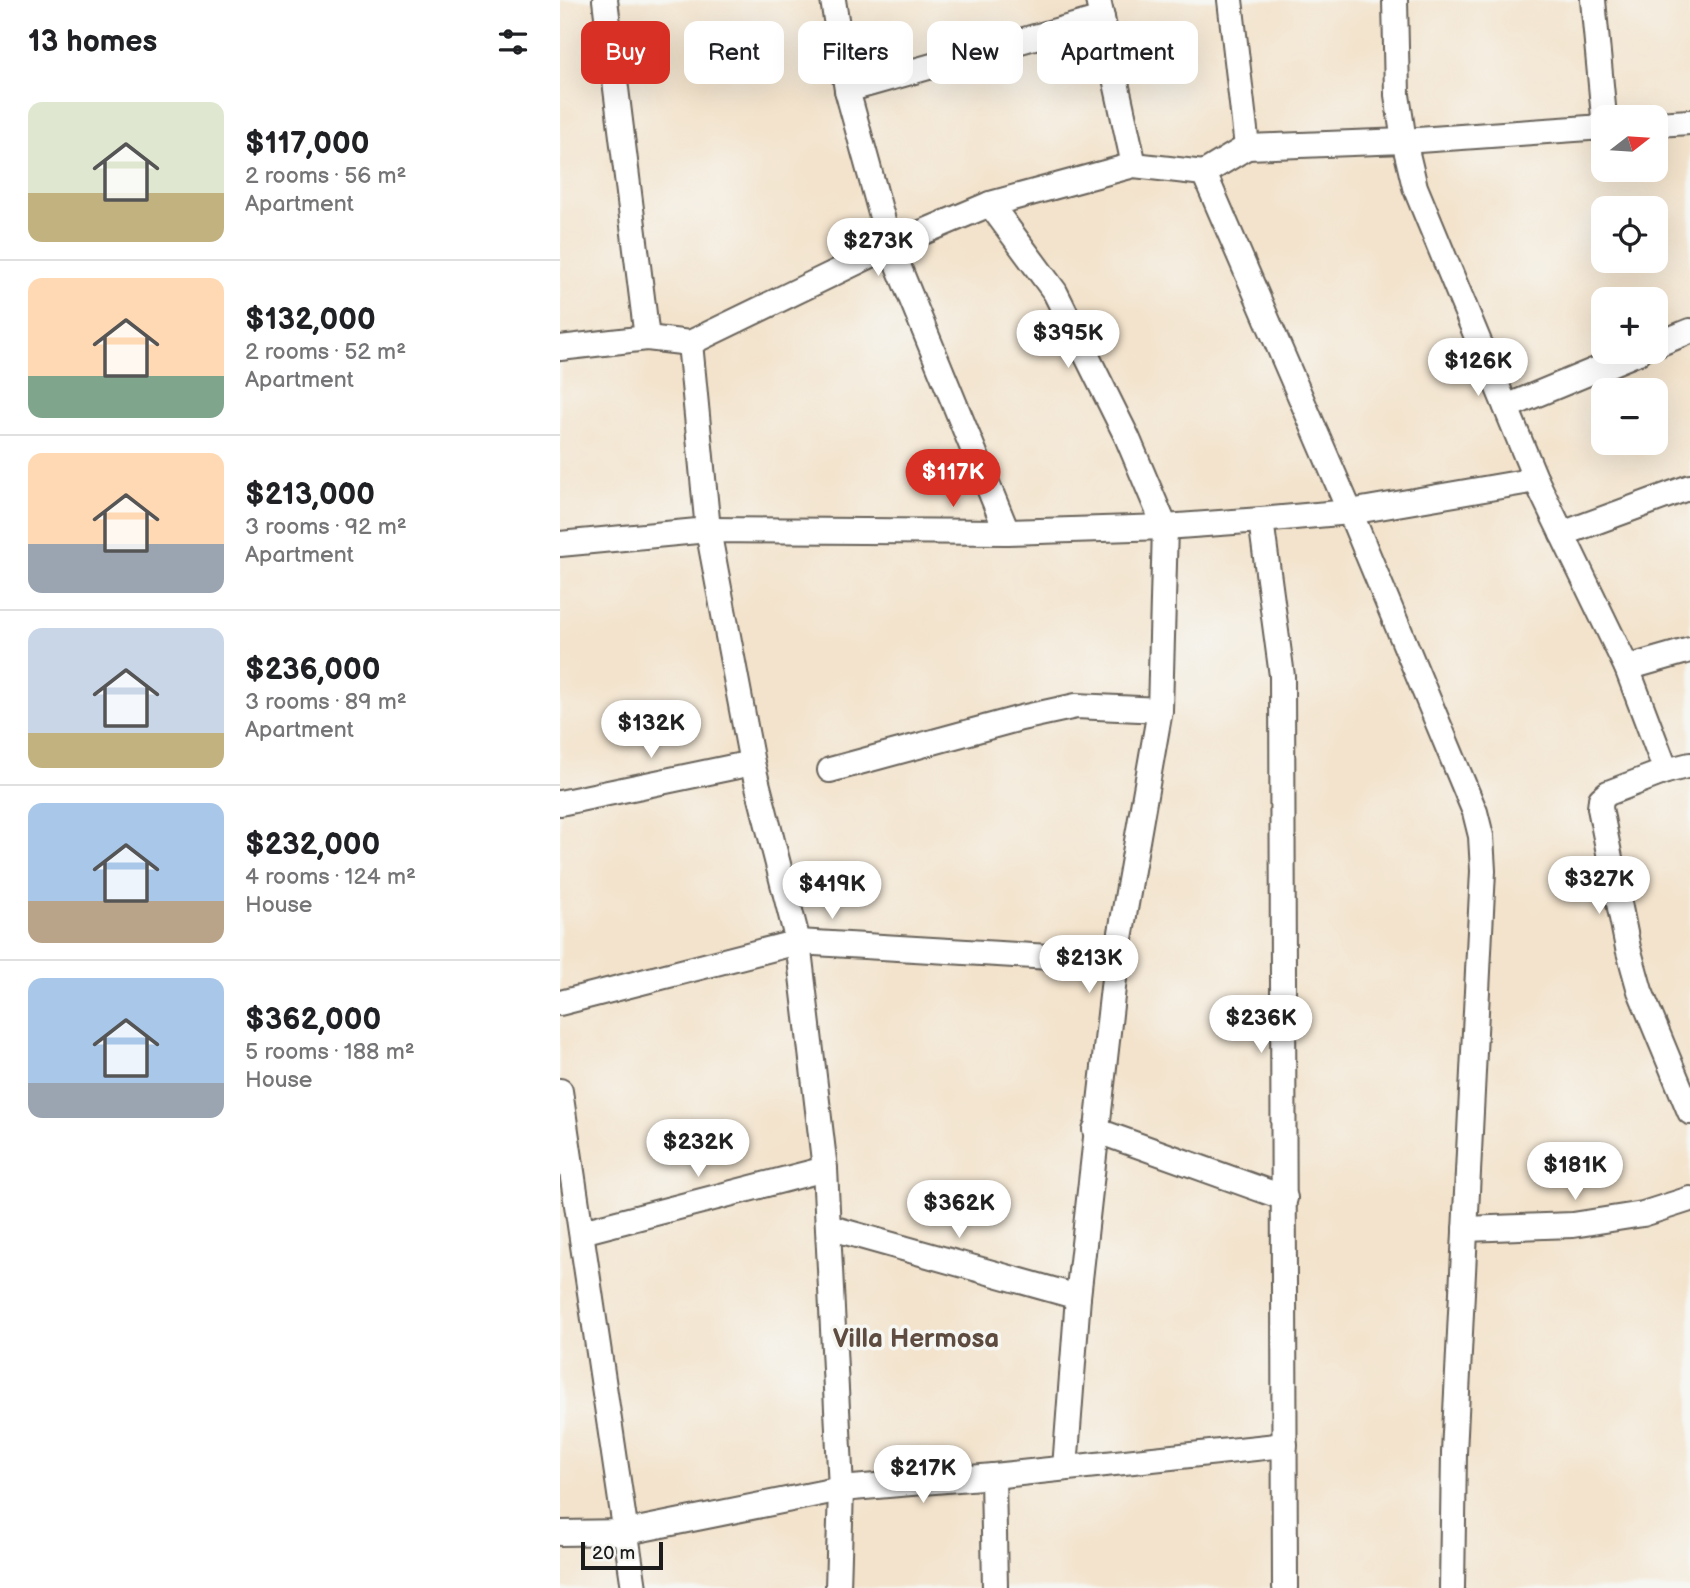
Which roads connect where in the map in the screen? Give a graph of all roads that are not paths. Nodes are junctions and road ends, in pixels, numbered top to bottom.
1 (605, 0) edge
2 (833, 0) edge
3 (1230, 0) edge
4 (1395, 0) edge
5 (1593, 0) edge
6 (1100, 9) edge
7 (847, 89) junction
8 (1603, 105) edge
9 (1690, 122) edge
10 (1668, 123) edge
11 (1591, 129) edge
12 (1404, 141) junction
13 (1247, 147) junction
14 (1133, 165) junction
15 (1205, 173) junction
16 (990, 204) junction
17 (890, 246) junction
18 (1690, 331) edge
19 (647, 338) junction
20 (1668, 340) edge
21 (690, 343) junction
22 (560, 348) edge
23 (1610, 364) edge
24 (1506, 407) junction
25 (1536, 480) junction
26 (1690, 487) edge
27 (1350, 512) junction
28 (1261, 520) junction
29 (1165, 527) junction
30 (708, 530) junction
31 (1007, 532) junction
32 (1562, 534) junction
33 (560, 544) edge
34 (1690, 650) edge
35 (1627, 668) junction
36 (1160, 710) junction
37 (752, 763) junction
38 (1690, 765) edge
39 (830, 770) dead end
40 (1666, 771) junction
41 (560, 803) edge
42 (798, 942) junction
43 (1116, 961) junction
44 (560, 1003) edge
45 (560, 1091) edge
46 (1690, 1112) edge
47 (1095, 1130) junction
48 (825, 1169) junction
49 (1285, 1198) junction
50 (1690, 1199) edge
51 (828, 1227) junction
52 (1465, 1230) junction
53 (582, 1232) junction
54 (1078, 1297) junction
55 (1285, 1445) junction
56 (1065, 1468) junction
57 (993, 1476) junction
58 (841, 1489) junction
59 (627, 1532) junction
60 (560, 1534) edge
61 (634, 1588) edge
62 (838, 1588) edge
63 (995, 1588) edge
64 (1285, 1588) edge
65 (1451, 1588) edge

1 - 19 street
2 - 7 street
3 - 13 street
4 - 12 street
5 - 8 street
6 - 7 street
6 - 14 street
7 - 17 street
9 - 10 street
11 - 12 street
12 - 13 street
12 - 24 street
13 - 15 street
14 - 15 street
14 - 16 street
15 - 27 street
16 - 17 street
16 - 29 street
17 - 21 street
17 - 31 street
18 - 20 street
19 - 21 street
19 - 22 street
21 - 30 street
23 - 24 street
24 - 25 street
25 - 27 street
25 - 32 street
26 - 32 street
27 - 28 street
27 - 52 street
28 - 29 street
28 - 49 street
29 - 31 street
29 - 36 street
30 - 31 street
30 - 33 street
30 - 37 street
32 - 35 street
34 - 35 street
35 - 40 street
36 - 39 street
36 - 43 street
37 - 41 street
37 - 42 street
38 - 40 street
40 - 46 street
42 - 43 street
42 - 44 street
42 - 48 street
43 - 47 street
45 - 53 street
47 - 49 street
47 - 54 street
48 - 51 street
48 - 53 street
49 - 55 street
50 - 52 street
51 - 54 street
51 - 58 street
52 - 65 street
53 - 59 street
54 - 56 street
55 - 56 street
55 - 64 street
56 - 57 street
57 - 58 street
57 - 63 street
58 - 59 street
58 - 62 street
59 - 60 street
59 - 61 street

